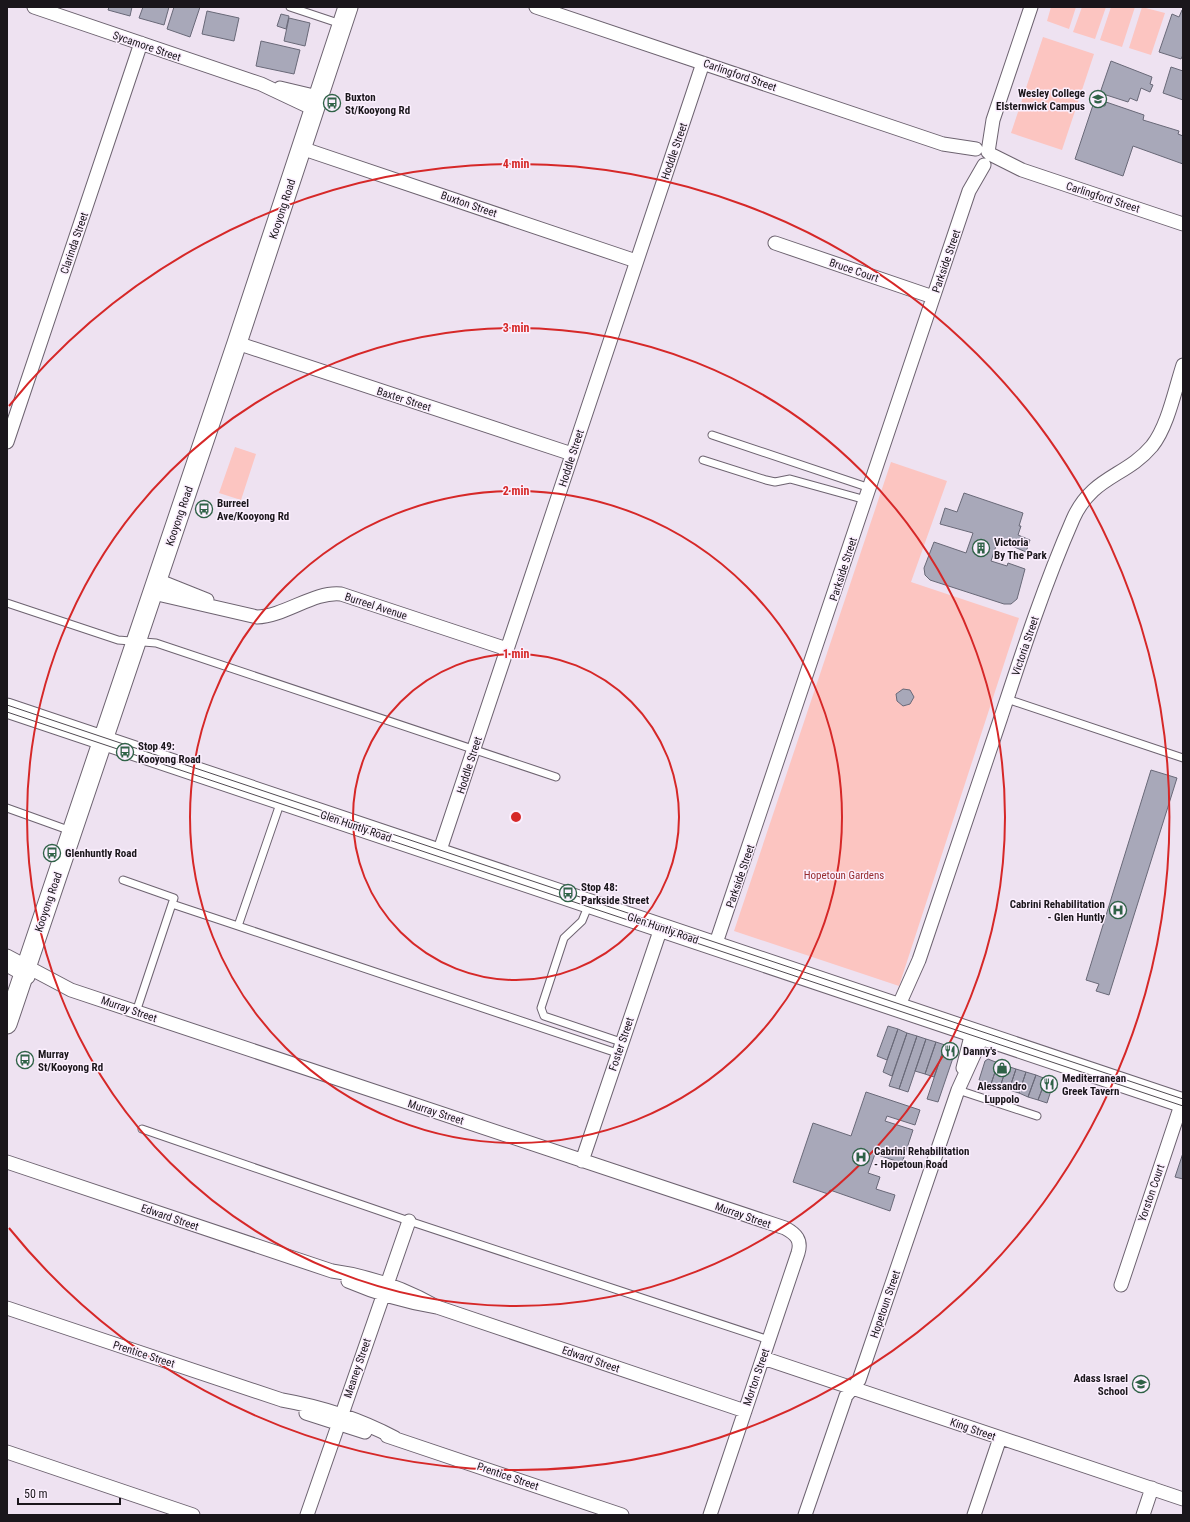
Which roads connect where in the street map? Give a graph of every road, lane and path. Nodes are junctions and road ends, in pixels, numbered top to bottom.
1 (34, 7) edge
2 (290, 7) edge
3 (348, 7) edge
4 (536, 7) edge
5 (1031, 7) edge
6 (342, 25) junction
7 (141, 44) junction
8 (703, 63) junction
9 (316, 103) junction
10 (301, 148) junction
11 (981, 157) junction
12 (1183, 224) edge
13 (776, 242) dead end
14 (636, 261) junction
15 (934, 297) junction
16 (237, 343) junction
17 (1183, 365) edge
18 (712, 435) dead end
19 (7, 442) edge
20 (572, 454) junction
21 (703, 460) dead end
22 (868, 494) junction
23 (155, 586) junction
24 (7, 603) edge
25 (137, 642) junction
26 (507, 649) junction
27 (1007, 700) junction
28 (7, 708) edge
29 (104, 741) junction
30 (474, 749) junction
31 (1183, 758) edge
32 (556, 777) dead end
33 (281, 800) junction
34 (7, 808) edge
35 (73, 832) junction
36 (439, 853) junction
37 (123, 880) dead end
38 (172, 904) junction
39 (590, 904) junction
40 (238, 926) junction
41 (660, 928) junction
42 (715, 946) junction
43 (7, 956) edge
44 (7, 966) edge
45 (25, 970) junction
46 (904, 1009) junction
47 (136, 1012) junction
48 (7, 1024) edge
49 (977, 1034) junction
50 (619, 1048) junction
51 (958, 1090) junction
52 (1183, 1101) edge
53 (1037, 1116) dead end
54 (142, 1129) dead end
55 (582, 1160) junction
56 (7, 1162) edge
57 (409, 1221) junction
58 (798, 1238) joint
59 (1120, 1284) dead end
60 (385, 1289) junction
61 (7, 1308) edge
62 (769, 1340) junction
63 (763, 1358) junction
64 (852, 1388) junction
65 (745, 1411) junction
66 (340, 1419) junction
67 (1000, 1438) junction
68 (7, 1452) edge
69 (1152, 1488) junction
70 (1183, 1498) edge
71 (193, 1515) edge
72 (307, 1515) edge
73 (622, 1515) edge
74 (710, 1515) edge
75 (805, 1515) edge
76 (974, 1515) edge
77 (1143, 1515) edge

1 - 7 street, Sycamore Street
2 - 6 lane
3 - 6 street, Kooyong Road
4 - 8 street, Carlingford Street
5 - 11 street, Parkside Street
6 - 9 street, Kooyong Road
7 - 9 street, Sycamore Street
7 - 19 street, Clarinda Street
8 - 11 street, Carlingford Street
8 - 14 street, Hoddle Street
9 - 10 street, Kooyong Road
10 - 14 street, Buxton Street
10 - 16 street, Kooyong Road
11 - 12 street, Carlingford Street
11 - 15 street, Parkside Street
13 - 15 street, Bruce Court
14 - 20 street, Hoddle Street
15 - 22 street, Parkside Street
16 - 20 street, Baxter Street
16 - 23 street, Kooyong Road
17 - 27 street, Victoria Street
18 - 22 lane
20 - 26 street, Hoddle Street
21 - 22 lane
22 - 42 street, Parkside Street
23 - 25 street, Kooyong Road
23 - 26 street, Burreel Avenue
24 - 25 lane
25 - 29 street, Kooyong Road
25 - 30 lane
26 - 30 street, Hoddle Street
27 - 31 lane
27 - 46 street, Victoria Street
28 - 29 street, Glen Huntly Road
29 - 33 street, Glen Huntly Road
29 - 35 street, Kooyong Road
30 - 32 lane
30 - 36 street, Hoddle Street
33 - 36 street, Glen Huntly Road
33 - 40 lane
34 - 35 lane
35 - 45 street, Kooyong Road
36 - 39 street, Glen Huntly Road
37 - 38 lane
38 - 40 lane
38 - 47 lane
39 - 41 street, Glen Huntly Road
39 - 50 lane
40 - 50 lane
41 - 42 street, Glen Huntly Road
41 - 50 street, Foster Street
42 - 46 street, Glen Huntly Road
43 - 45 street, Murray Street
44 - 45 street, Murray Street
45 - 47 street, Murray Street
45 - 48 street, Kooyong Road
46 - 49 street, Glen Huntly Road
47 - 55 street, Murray Street
49 - 51 street, Hopetoun Street
49 - 52 street, Glen Huntly Road
50 - 55 street, Foster Street
51 - 53 lane
51 - 64 street, Hopetoun Street
52 - 59 street, Yorston Court
54 - 57 lane
55 - 58 street, Murray Street
56 - 60 street, Edward Street
57 - 60 street, Meaney Street
57 - 62 lane
58 - 62 street, Morton Street
60 - 65 street, Edward Street
60 - 66 street, Meaney Street
61 - 66 street, Prentice Street
62 - 63 street, Morton Street
63 - 64 street, King Street
63 - 65 street, Morton Street
64 - 67 street, King Street
64 - 75 street, Hopetoun Street
65 - 74 street, Morton Street
66 - 72 street, Meaney Street
66 - 73 street, Prentice Street
67 - 69 street, King Street
67 - 76 street
68 - 71 street
69 - 70 street, King Street
69 - 77 street

